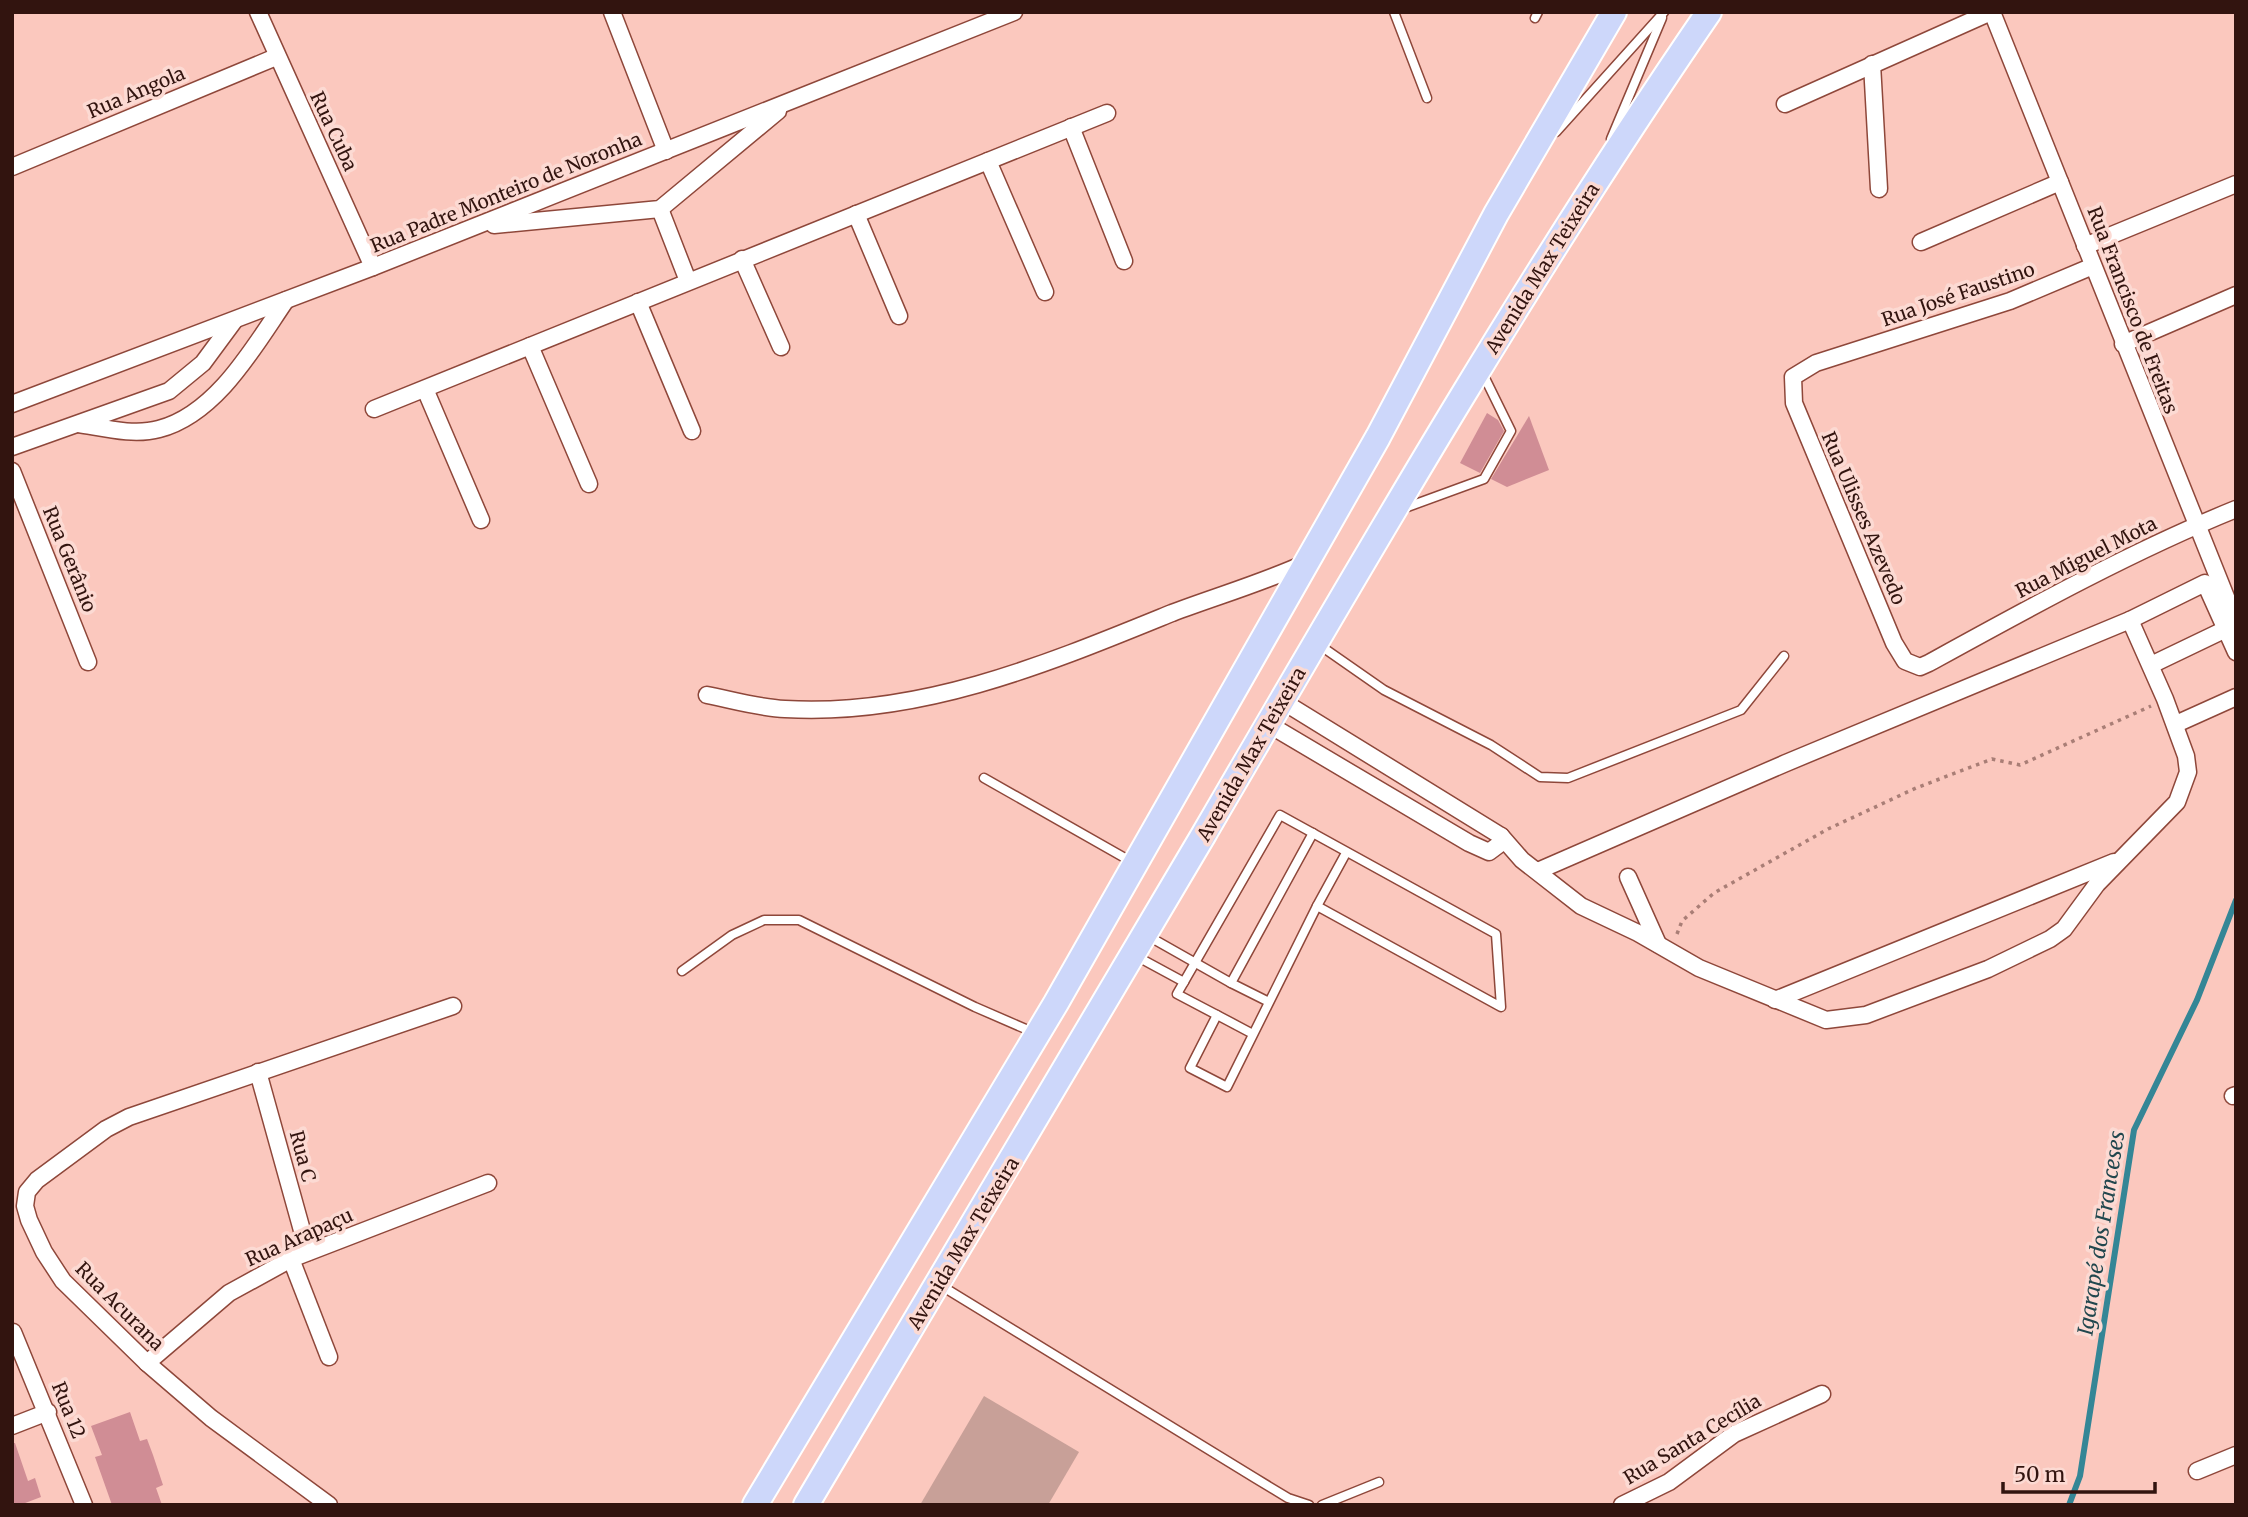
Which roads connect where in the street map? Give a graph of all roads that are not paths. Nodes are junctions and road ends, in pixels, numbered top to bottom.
1 (258, 12) edge
2 (612, 12) edge
3 (1014, 12) edge
4 (1394, 12) edge
5 (1614, 12) edge
6 (1664, 12) edge
7 (1709, 12) edge
8 (1992, 12) edge
9 (276, 57) junction
10 (1872, 64) junction
11 (1427, 98) dead end
12 (792, 100) junction
13 (1784, 104) dead end
14 (1107, 113) dead end
15 (1071, 127) junction
16 (666, 151) junction
17 (988, 161) junction
18 (12, 167) edge
19 (1521, 171) junction
20 (2060, 182) junction
21 (2236, 184) edge
22 (1880, 189) dead end
23 (1588, 193) junction
24 (660, 209) junction
25 (856, 214) junction
26 (474, 227) junction
27 (1922, 242) dead end
28 (2085, 246) junction
29 (742, 259) junction
30 (1124, 261) dead end
31 (2093, 266) junction
32 (373, 267) junction
33 (688, 281) junction
34 (1045, 292) dead end
35 (2236, 295) edge
36 (286, 300) junction
37 (638, 302) junction
38 (899, 316) dead end
39 (234, 321) junction
40 (2123, 344) junction
41 (530, 346) junction
42 (781, 347) dead end
43 (1836, 357) joint
44 (1480, 369) junction
45 (425, 388) junction
46 (12, 404) edge
47 (374, 409) dead end
48 (79, 424) junction
49 (692, 431) dead end
50 (12, 447) edge
51 (12, 471) edge
52 (589, 484) dead end
53 (2236, 509) edge
54 (1394, 512) junction
55 (481, 520) dead end
56 (2195, 526) junction
57 (1306, 563) junction
58 (2130, 620) junction
59 (2231, 626) edge
60 (1316, 642) junction
61 (1957, 646) joint
62 (2236, 652) edge
63 (1784, 656) dead end
64 (88, 662) dead end
65 (2151, 665) junction
66 (707, 695) dead end
67 (2236, 696) edge
68 (1282, 701) junction
69 (1268, 724) junction
70 (2176, 724) junction
71 (984, 778) dead end
72 (1313, 833) junction
73 (1501, 836) junction
74 (1489, 852) junction
75 (1346, 853) junction
76 (1522, 860) junction
77 (2120, 860) junction
78 (1135, 863) junction
79 (1540, 870) junction
80 (1628, 877) dead end
81 (1317, 906) junction
82 (1140, 945) junction
83 (1665, 947) junction
84 (1195, 962) junction
85 (682, 971) dead end
86 (1184, 982) junction
87 (1231, 983) junction
88 (1775, 1000) junction
89 (1268, 1002) junction
90 (453, 1006) dead end
91 (1217, 1015) junction
92 (1251, 1033) junction
93 (1038, 1034) junction
94 (258, 1072) junction
95 (488, 1183) dead end
96 (308, 1252) junction
97 (291, 1259) junction
98 (937, 1283) junction
99 (13, 1332) edge
100 (329, 1357) dead end
101 (147, 1363) junction
102 (1822, 1394) dead end
103 (48, 1412) junction
104 (12, 1426) edge
105 (2236, 1455) edge
106 (2197, 1471) dead end
107 (1379, 1482) dead end
108 (83, 1505) edge
109 (329, 1505) edge
110 (755, 1505) edge
111 (806, 1505) edge
112 (1309, 1505) edge
113 (1322, 1505) edge
114 (1622, 1505) edge

1 - 9 street, Rua Cuba
2 - 16 street
3 - 12 street, Rua Padre Monteiro de Noronha
4 - 11 lane
5 - 19 main road
6 - 19 lane
6 - 23 lane
7 - 23 main road, Avenida Max Teixeira
8 - 10 street
8 - 20 street, Rua Francisco de Freitas
9 - 18 street, Rua Angola
9 - 32 street, Rua Cuba
10 - 13 street
10 - 22 street
12 - 16 street, Rua Padre Monteiro de Noronha
12 - 24 street
14 - 15 street
15 - 17 street
15 - 30 street
16 - 26 street, Rua Padre Monteiro de Noronha
17 - 25 street
17 - 34 street
19 - 57 main road
20 - 27 street
20 - 28 street, Rua Francisco de Freitas
21 - 28 street
23 - 44 main road, Avenida Max Teixeira
24 - 26 street
24 - 33 street
25 - 29 street
25 - 38 street
26 - 32 street, Rua Padre Monteiro de Noronha
28 - 31 street, Rua Francisco de Freitas
29 - 33 street
29 - 42 street
31 - 40 street, Rua Francisco de Freitas
31 - 43 street, Rua José Faustino
32 - 36 street, Rua Padre Monteiro de Noronha
33 - 37 street
35 - 40 street
36 - 39 street, Rua Padre Monteiro de Noronha
36 - 48 street
37 - 41 street
37 - 49 street
39 - 46 street, Rua Padre Monteiro de Noronha
39 - 48 street
40 - 56 street, Rua Francisco de Freitas
41 - 45 street
41 - 52 street
43 - 61 street, Rua Ulisses Azevedo
44 - 54 main road, Avenida Max Teixeira
44 - 54 lane
45 - 47 street
45 - 55 street
48 - 50 street
51 - 64 street, Rua Gerânio
53 - 56 street, Rua Miguel Mota
54 - 60 main road, Avenida Max Teixeira
56 - 59 street, Rua Francisco de Freitas
56 - 61 street, Rua Miguel Mota
57 - 66 street
57 - 78 main road
58 - 59 street
58 - 65 street
58 - 79 street
59 - 62 street
59 - 65 street
60 - 63 lane
60 - 68 main road, Avenida Max Teixeira
65 - 70 street
67 - 70 street
68 - 69 main road, Avenida Max Teixeira
68 - 73 street
69 - 74 street
69 - 82 main road, Avenida Max Teixeira
70 - 77 street
71 - 78 lane
72 - 75 lane
72 - 84 lane
72 - 87 lane
73 - 74 street
73 - 76 street
74 - 76 street
75 - 81 lane
75 - 81 lane
76 - 79 street
77 - 88 street
77 - 88 street
78 - 93 main road
79 - 83 street
80 - 83 street
81 - 89 lane
82 - 84 lane
82 - 86 lane
82 - 98 main road, Avenida Max Teixeira
83 - 88 street
84 - 86 lane
84 - 87 lane
85 - 93 lane
86 - 91 lane
87 - 89 lane
89 - 92 lane
90 - 94 street, Rua Acurana
91 - 92 lane
91 - 92 lane
93 - 110 main road
94 - 96 street, Rua C
94 - 101 street, Rua Acurana
95 - 96 street, Rua Arapaçu
96 - 97 street, Rua Arapaçu
97 - 100 street
97 - 101 street, Rua Arapaçu
98 - 111 main road, Avenida Max Teixeira
98 - 112 lane
99 - 103 street, Rua 12
101 - 109 street, Rua Acurana
102 - 114 street, Rua Santa Cecília
103 - 104 street
103 - 108 street, Rua 12
105 - 106 street
107 - 113 lane

